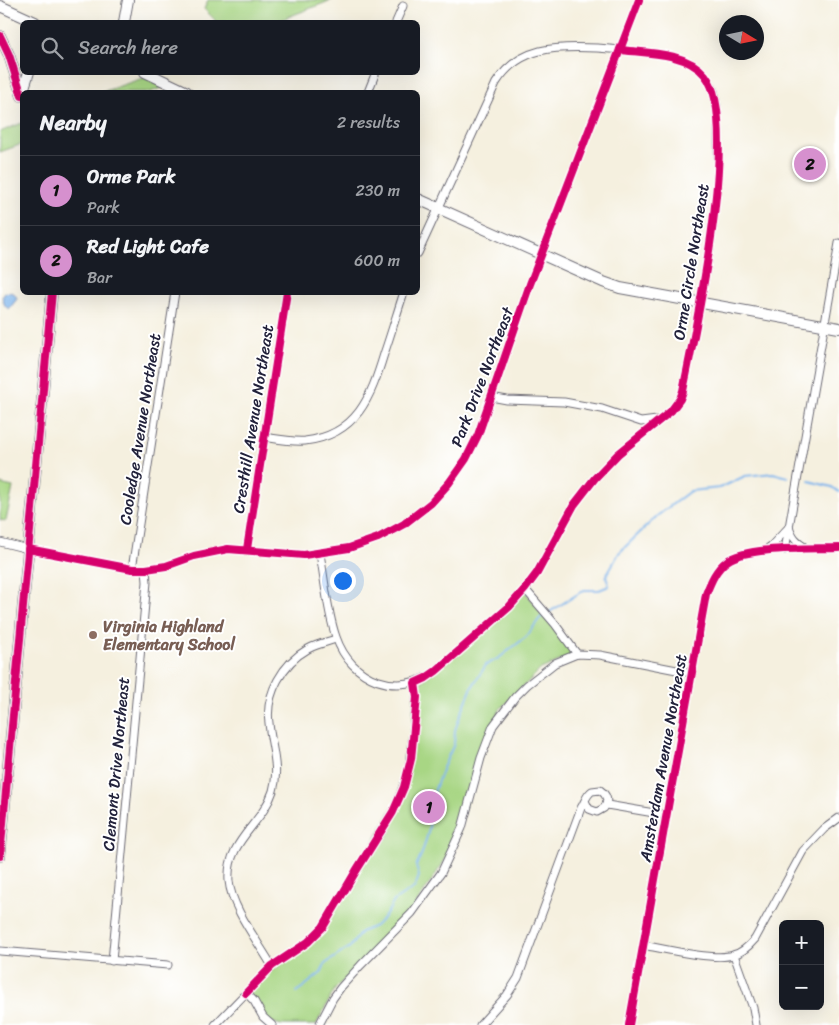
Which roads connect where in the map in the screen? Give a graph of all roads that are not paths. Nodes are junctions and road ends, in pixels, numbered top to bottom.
1 (128, 0) edge
2 (639, 0) edge
3 (0, 6) edge
4 (403, 6) dead end
5 (31, 20) edge
6 (124, 20) edge
7 (397, 20) edge
8 (0, 36) edge
9 (620, 50) junction
10 (28, 75) edge
11 (150, 75) edge
12 (375, 75) edge
13 (20, 90) edge
14 (24, 90) edge
15 (173, 90) edge
16 (369, 90) edge
17 (420, 200) edge
18 (438, 208) junction
19 (839, 244) edge
20 (420, 248) edge
21 (542, 255) junction
22 (52, 295) edge
23 (176, 295) edge
24 (287, 295) edge
25 (403, 295) edge
26 (700, 303) junction
27 (824, 326) junction
28 (839, 328) edge
29 (491, 397) junction
30 (662, 418) junction
31 (264, 437) junction
32 (789, 527) junction
33 (0, 542) edge
34 (839, 548) edge
35 (28, 549) junction
36 (810, 549) junction
37 (247, 550) junction
38 (785, 550) junction
39 (764, 551) junction
40 (320, 554) junction
41 (132, 569) junction
42 (146, 569) junction
43 (525, 589) junction
44 (336, 639) junction
45 (577, 654) junction
46 (692, 674) junction
47 (415, 683) junction
48 (5, 756) edge
49 (586, 802) junction
50 (607, 805) junction
51 (666, 815) junction
52 (839, 818) edge
53 (0, 856) edge
54 (643, 945) junction
55 (0, 951) edge
56 (734, 955) junction
57 (112, 961) junction
58 (168, 965) dead end
59 (272, 966) junction
60 (246, 993) junction
61 (215, 1025) edge
62 (272, 1025) edge
63 (319, 1025) edge
64 (480, 1025) edge
65 (629, 1025) edge
66 (756, 1025) edge

1 - 6 street
2 - 9 street, Park Drive Northeast
3 - 5 street
4 - 7 street
8 - 13 street
9 - 18 street, Orme Circle Northeast
9 - 21 street, Park Drive Northeast
9 - 26 street, Orme Circle Northeast
10 - 14 street
11 - 15 street
12 - 16 street
17 - 18 street
18 - 20 street, Orme Circle Northeast
18 - 21 street
19 - 27 street
21 - 26 street
21 - 29 street, Park Drive Northeast
22 - 35 street
23 - 41 street, Cooledge Avenue Northeast
24 - 31 street, Cresthill Avenue Northeast
25 - 31 street
26 - 27 street
26 - 30 street, Orme Circle Northeast
27 - 28 street
27 - 32 street
29 - 30 street
29 - 40 street, Park Drive Northeast
30 - 43 street, Orme Circle Northeast
31 - 37 street, Cresthill Avenue Northeast
32 - 36 street
32 - 38 street
32 - 39 street
33 - 35 street, Park Drive Northeast
34 - 36 street, Amsterdam Avenue Northeast
35 - 41 street, Park Drive Northeast
35 - 48 street
36 - 38 street, Amsterdam Avenue Northeast
37 - 40 street, Park Drive Northeast
37 - 42 street, Park Drive Northeast
38 - 39 street, Amsterdam Avenue Northeast
39 - 46 street, Amsterdam Avenue Northeast
40 - 44 street
41 - 42 street, Park Drive Northeast
42 - 57 street, Clemont Drive Northeast
43 - 45 street
43 - 47 street, Orme Circle Northeast
44 - 47 street
44 - 59 street
45 - 46 street
45 - 63 street
46 - 51 street, Amsterdam Avenue Northeast
47 - 59 street
48 - 53 street
49 - 50 street
49 - 50 street
49 - 64 street
50 - 51 street
51 - 54 street, Amsterdam Avenue Northeast
52 - 56 street
54 - 56 street
54 - 65 street, Amsterdam Avenue Northeast
55 - 57 street
56 - 66 street
57 - 58 street
59 - 60 street
60 - 61 street
60 - 62 street

